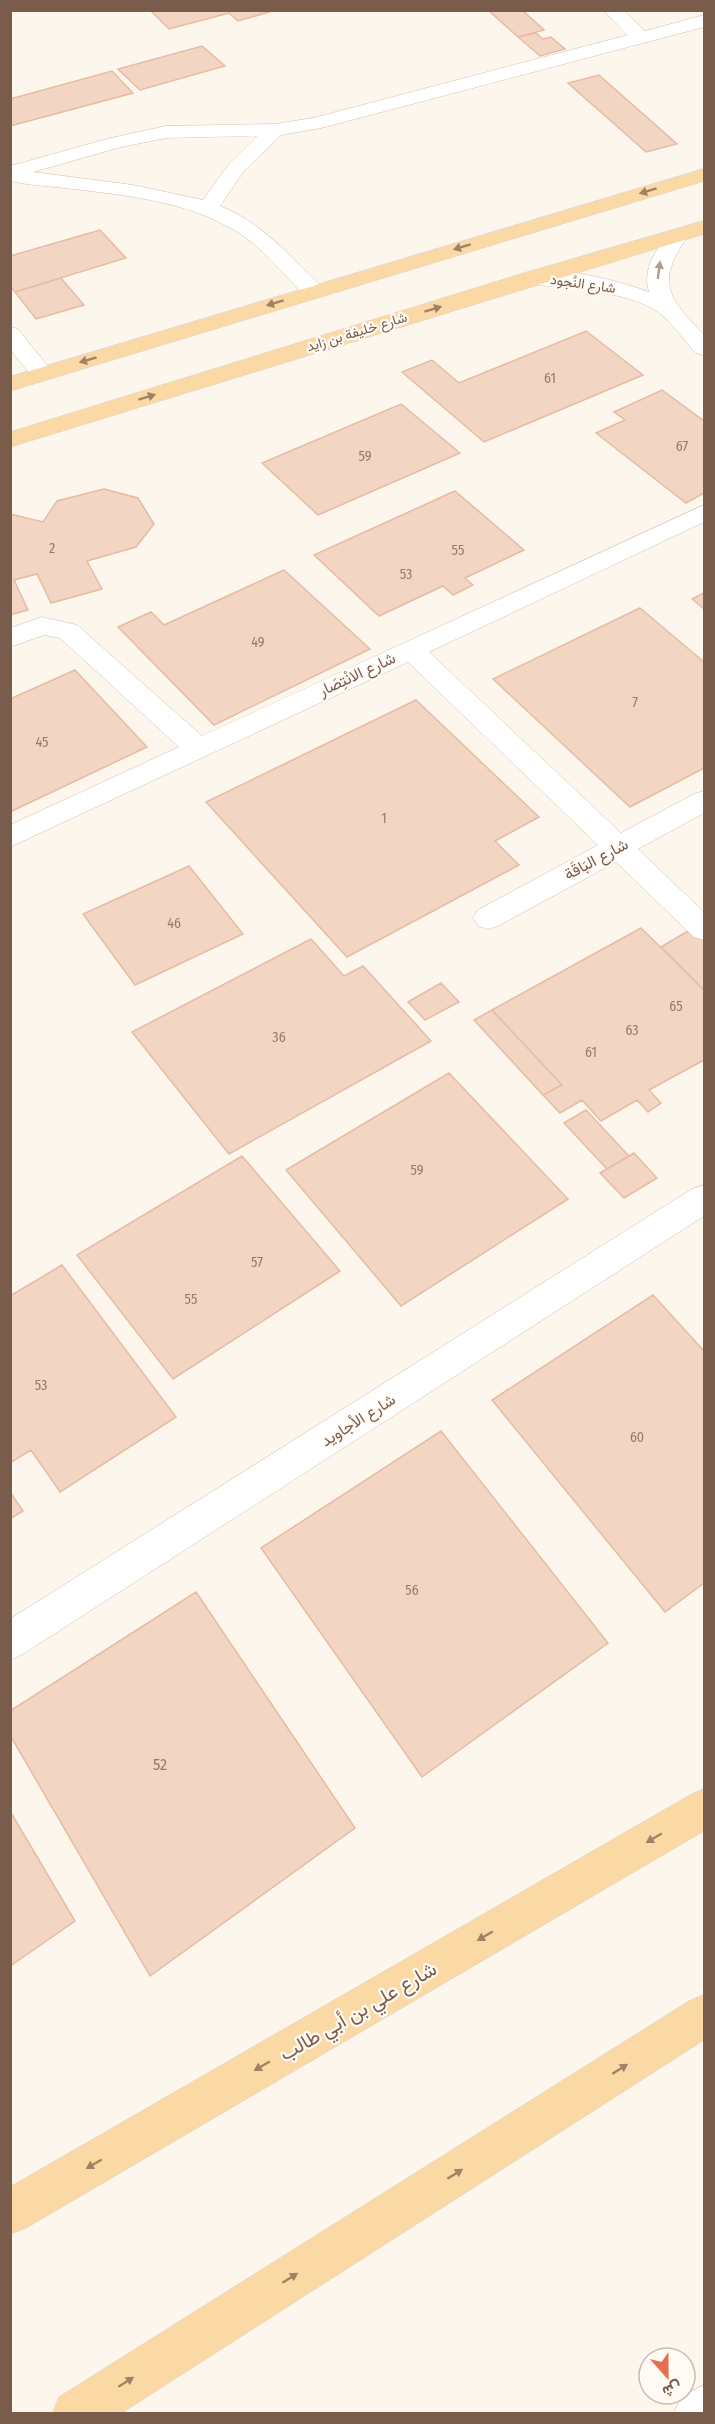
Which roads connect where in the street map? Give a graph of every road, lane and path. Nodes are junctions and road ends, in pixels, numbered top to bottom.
1 (612, 10) edge
2 (705, 21) edge
3 (642, 38) junction
4 (275, 130) junction
5 (10, 174) edge
6 (705, 175) edge
7 (208, 208) junction
8 (705, 227) edge
9 (677, 236) junction
10 (532, 278) junction
11 (314, 291) junction
12 (667, 308) junction
13 (10, 334) edge
14 (705, 348) edge
15 (42, 374) junction
16 (10, 384) edge
17 (10, 440) edge
18 (705, 513) edge
19 (10, 638) edge
20 (410, 649) junction
21 (199, 748) junction
22 (705, 801) edge
23 (10, 837) edge
24 (618, 847) junction
25 (488, 918) dead end
26 (705, 929) edge
27 (705, 1199) edge
28 (10, 1641) edge
29 (705, 1809) edge
30 (705, 2016) edge
31 (10, 2212) edge
32 (705, 2409) edge
33 (76, 2414) edge
34 (698, 2414) edge

1 - 3 street
2 - 3 street
3 - 4 street
4 - 5 street
4 - 7 street
5 - 7 street
6 -> 11 main road
7 - 11 street
8 - 9 main road, شارع خليفة بن زايد
9 - 10 main road, شارع خليفة بن زايد
12 -> 9 street, شارع النُجود
10 - 12 street, شارع النُجود
17 -> 10 main road, شارع خليفة بن زايد
11 -> 15 main road
12 - 14 street, شارع النُجود
13 - 15 street
15 - 16 main road
18 - 20 street, شارع الانْتِصَار
19 - 21 street
20 - 21 street, شارع الانْتِصَار
20 - 24 street
21 - 23 street, شارع الانْتِصَار
22 - 24 street, شارع البَاقَة
24 - 25 street, شارع البَاقَة
24 - 26 street
27 - 28 street, شارع الأجاويد
29 -> 31 main road, شارع علي بن أبي طالب
33 -> 30 main road
32 - 34 street

